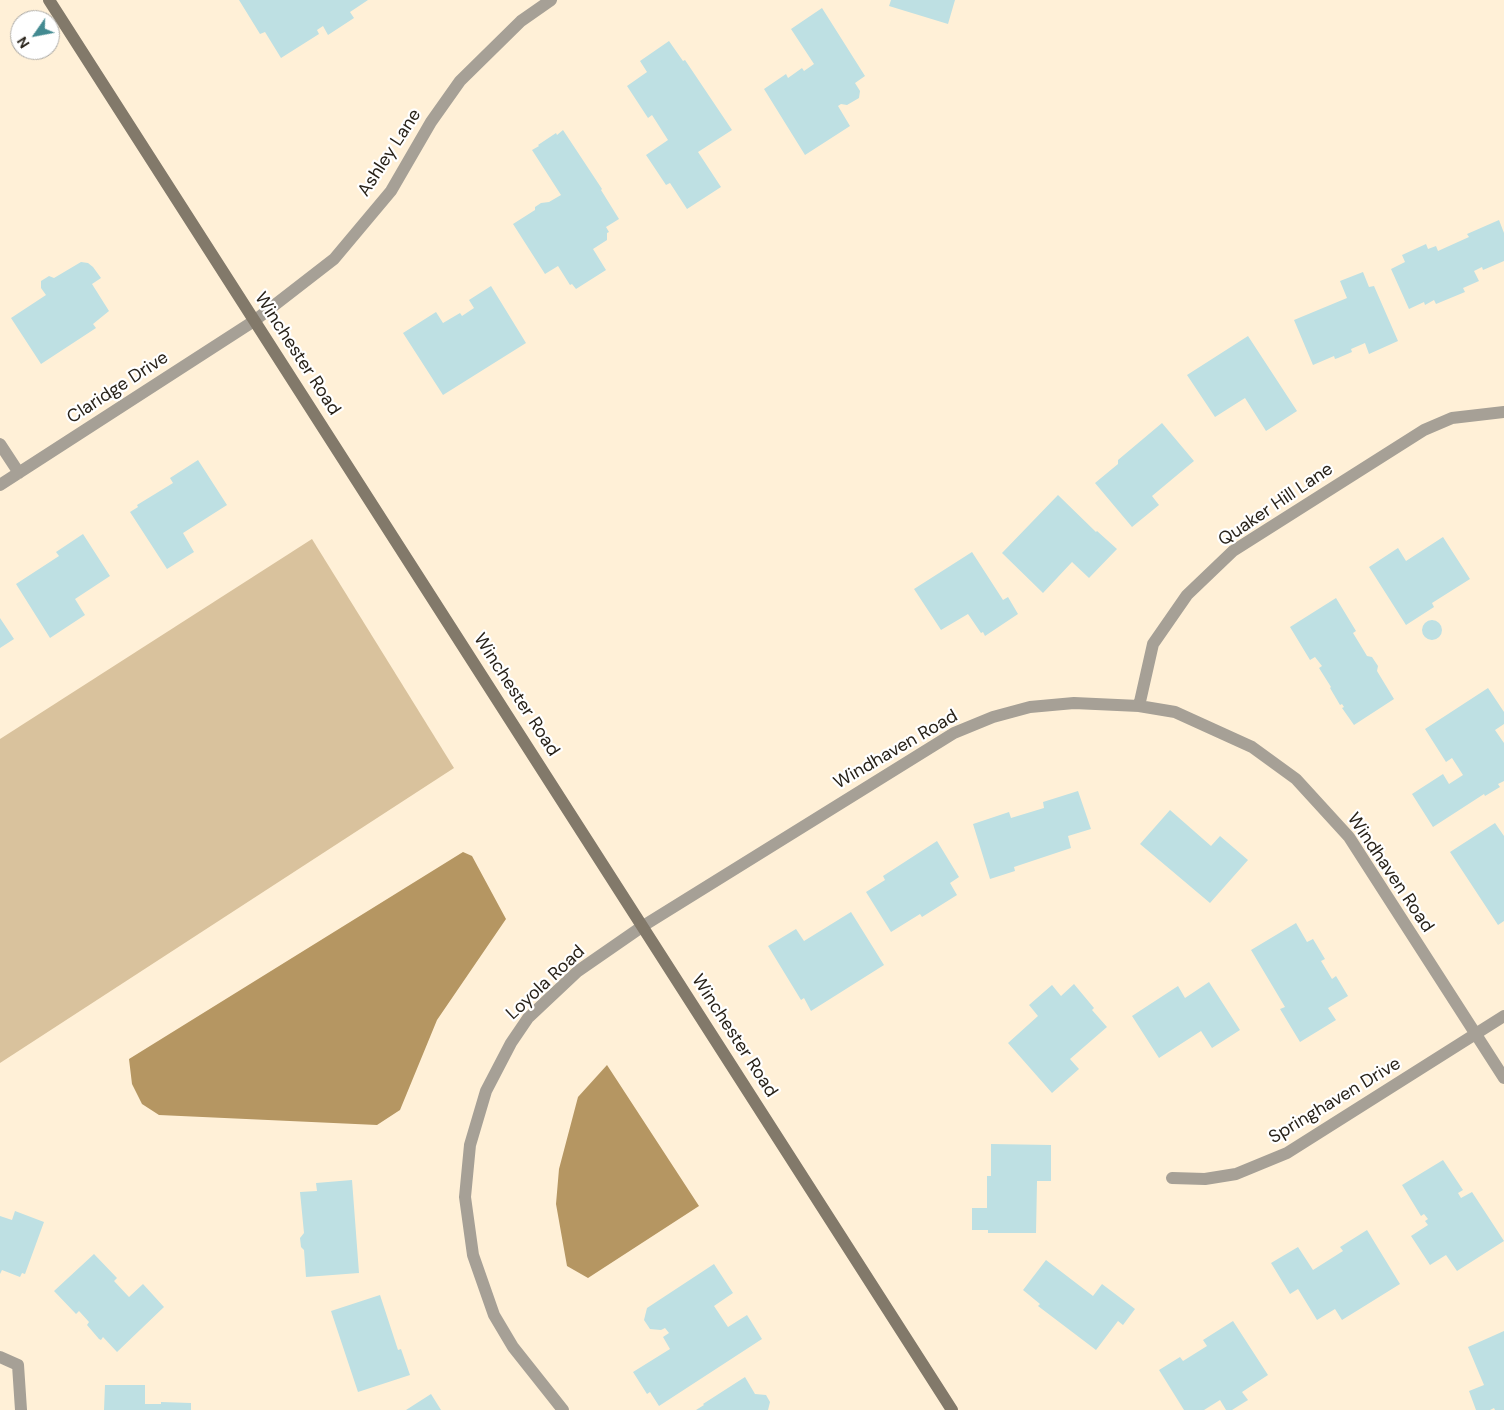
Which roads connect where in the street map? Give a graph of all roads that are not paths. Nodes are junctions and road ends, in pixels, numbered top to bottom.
1 (49, 0) edge
2 (551, 0) edge
3 (254, 321) junction
4 (1504, 412) edge
5 (0, 444) edge
6 (19, 473) junction
7 (0, 485) edge
8 (1139, 706) junction
9 (643, 926) junction
10 (1504, 1016) edge
11 (1476, 1034) junction
12 (1504, 1078) edge
13 (1172, 1178) dead end
14 (0, 1357) edge
15 (21, 1410) edge
16 (563, 1410) edge
17 (952, 1410) edge

1 - 3 main road, Winchester Road
2 - 3 street, Ashley Lane
3 - 6 street, Claridge Drive
3 - 9 main road, Winchester Road
4 - 8 street, Quaker Hill Lane
5 - 6 street
6 - 7 street, Claridge Drive
8 - 9 street, Windhaven Road
8 - 11 street, Windhaven Road
9 - 16 street, Loyola Road
9 - 17 main road, Winchester Road
10 - 11 street, Springhaven Drive
11 - 12 street, Windhaven Road
11 - 13 street, Springhaven Drive
14 - 15 street

